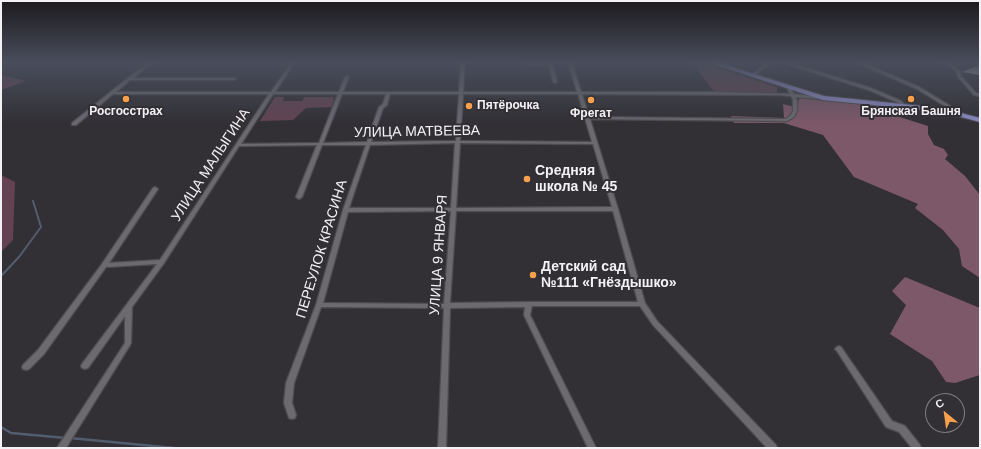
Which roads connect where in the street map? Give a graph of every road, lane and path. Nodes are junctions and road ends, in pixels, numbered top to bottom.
1 (124, 83) edge
2 (279, 83) edge
3 (345, 83) edge
4 (461, 83) edge
5 (577, 83) edge
6 (773, 83) edge
7 (850, 83) edge
8 (906, 83) edge
9 (964, 83) edge
10 (789, 88) junction
11 (112, 93) junction
12 (460, 93) junction
13 (271, 94) junction
14 (341, 94) junction
15 (388, 94) junction
16 (580, 94) junction
17 (792, 95) junction
18 (980, 96) edge
19 (823, 98) junction
20 (903, 105) junction
21 (956, 113) junction
22 (587, 118) junction
23 (980, 120) edge
24 (74, 124) dead end
25 (459, 142) junction
26 (369, 143) junction
27 (595, 143) junction
28 (319, 144) junction
29 (239, 145) junction
30 (155, 189) dead end
31 (299, 197) dead end
32 (615, 209) junction
33 (346, 210) junction
34 (453, 211) junction
35 (162, 262) junction
36 (104, 265) junction
37 (529, 304) junction
38 (642, 304) junction
39 (319, 305) junction
40 (129, 306) junction
41 (447, 306) junction
42 (838, 349) dead end
43 (85, 366) dead end
44 (26, 367) dead end
45 (292, 416) dead end
46 (61, 448) edge
47 (442, 448) edge
48 (592, 448) edge
49 (773, 448) edge
50 (917, 448) edge

1 - 11 street
2 - 13 street, УЛИЦА МАЛЫГИНА
3 - 14 street
4 - 12 street, УЛИЦА 9 ЯНВАРЯ
5 - 16 street
6 - 10 main road
7 - 20 street
8 - 21 street
9 - 18 street
10 - 17 street
10 - 19 main road
11 - 13 street
11 - 24 street
12 - 15 street
12 - 16 street
12 - 25 street, УЛИЦА 9 ЯНВАРЯ
13 - 14 street
13 - 29 street, УЛИЦА МАЛЫГИНА
14 - 15 street
14 - 28 street
15 - 26 street, ПЕРЕУЛОК КРАСИНА
16 - 17 street
16 - 22 street
17 - 19 street
17 - 22 street
19 - 20 main road
20 - 21 main road
21 - 23 main road
22 - 27 street
25 - 26 street, УЛИЦА МАТВЕЕВА
25 - 27 street, УЛИЦА МАТВЕЕВА
25 - 34 street, УЛИЦА 9 ЯНВАРЯ
26 - 28 street, УЛИЦА МАТВЕЕВА
26 - 33 street, ПЕРЕУЛОК КРАСИНА
27 - 32 street
28 - 29 street, УЛИЦА МАТВЕЕВА
28 - 31 street
29 - 35 street, УЛИЦА МАЛЫГИНА
30 - 36 street
32 - 34 street
32 - 38 street
33 - 34 street
33 - 39 street, ПЕРЕУЛОК КРАСИНА
34 - 41 street, УЛИЦА 9 ЯНВАРЯ
35 - 36 street
35 - 40 street, УЛИЦА МАЛЫГИНА
36 - 44 street
37 - 38 street
37 - 41 street
37 - 48 street
38 - 49 street
39 - 41 street
39 - 45 street, ПЕРЕУЛОК КРАСИНА
40 - 43 street, УЛИЦА МАЛЫГИНА
40 - 46 street
41 - 47 street, УЛИЦА 9 ЯНВАРЯ
42 - 50 street

